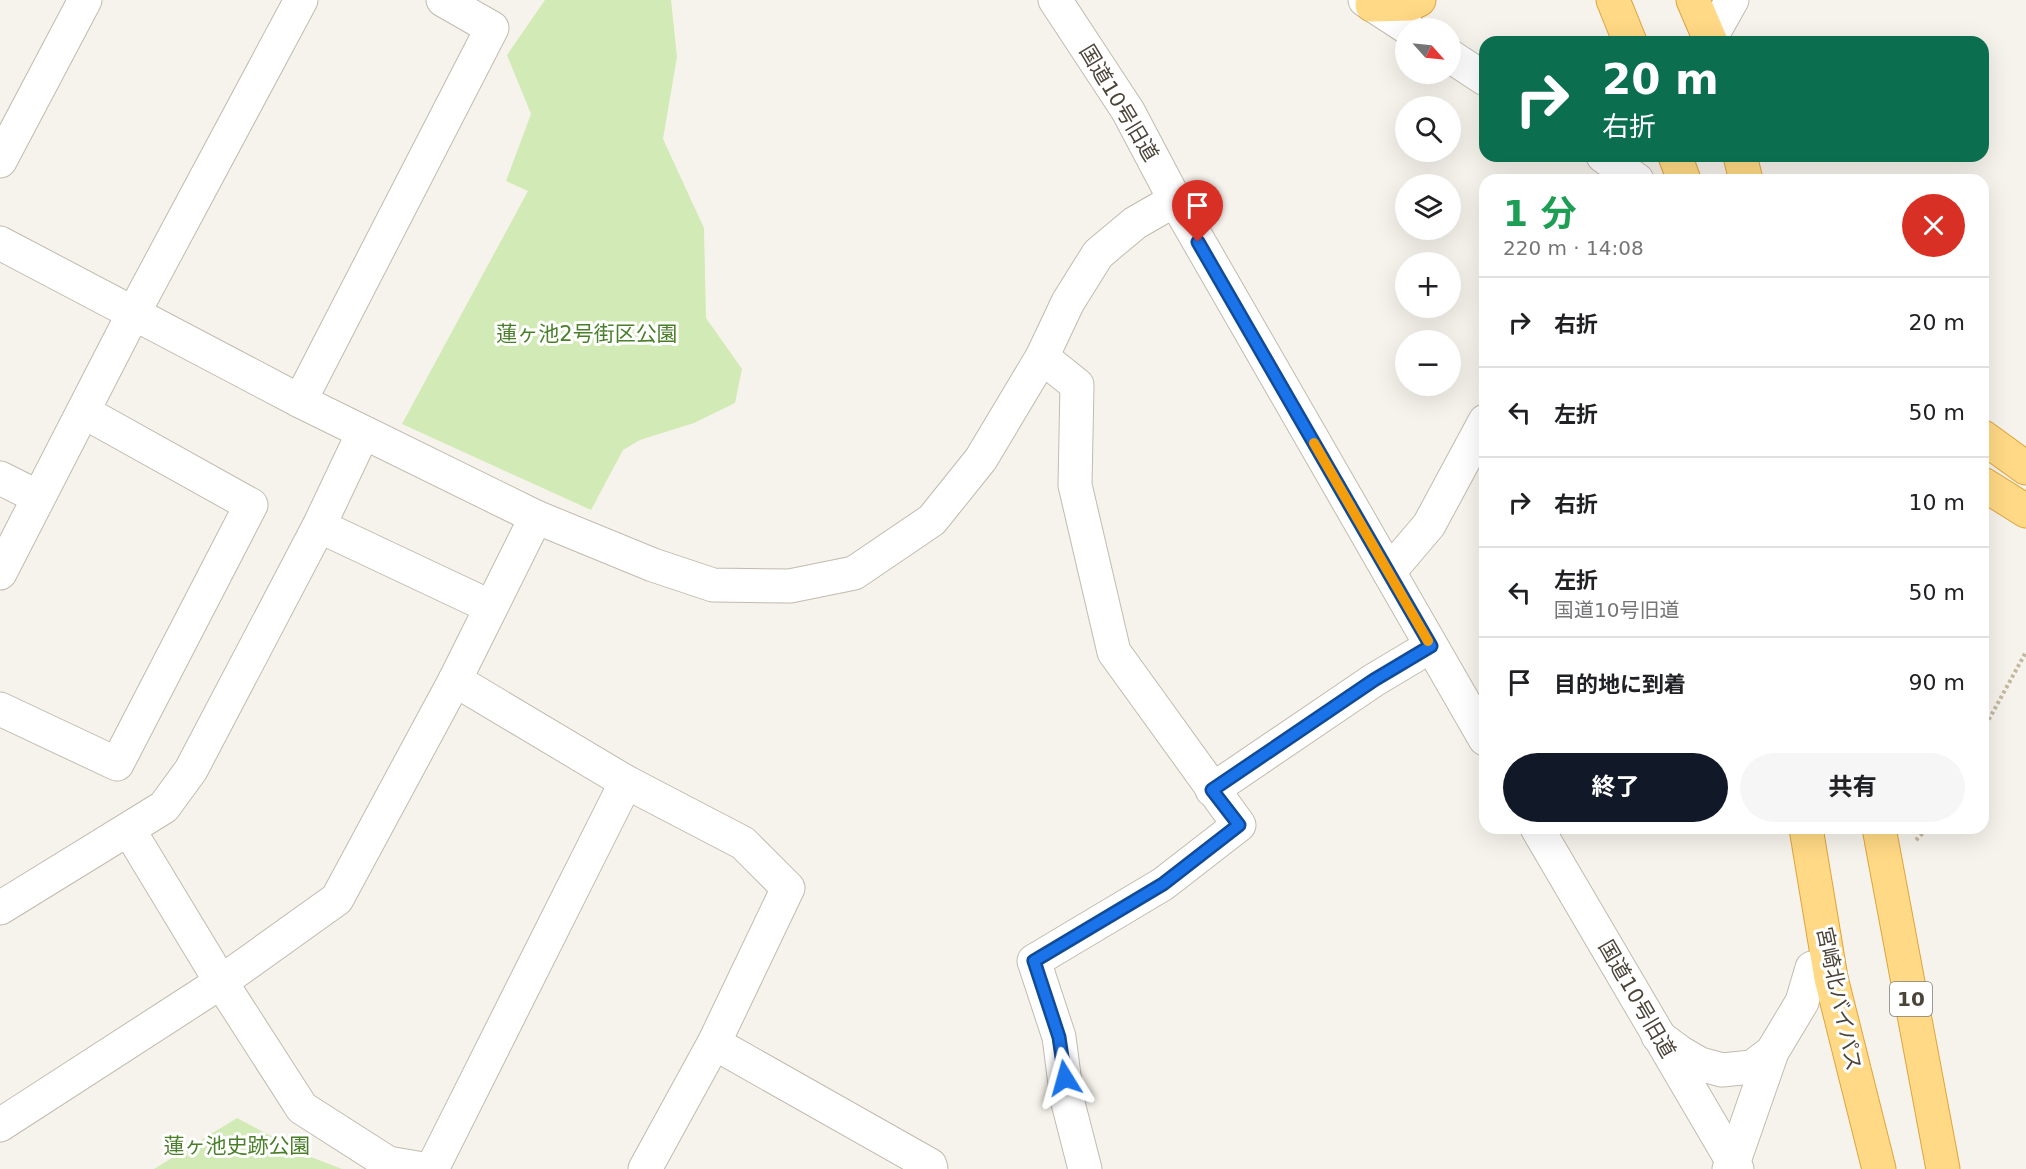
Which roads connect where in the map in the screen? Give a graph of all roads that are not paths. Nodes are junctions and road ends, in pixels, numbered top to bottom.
1 (85, 0) edge
2 (301, 0) edge
3 (443, 0) edge
4 (1055, 0) edge
5 (1419, 0) edge
6 (1613, 0) edge
7 (1694, 0) edge
8 (1732, 0) edge
9 (1368, 2) edge
10 (1395, 20) edge
11 (1628, 36) edge
12 (1709, 36) edge
13 (1714, 36) edge
14 (1461, 63) edge
15 (1479, 75) edge
16 (0, 161) edge
17 (1611, 162) edge
18 (1626, 174) edge
19 (1175, 200) junction
20 (0, 243) edge
21 (133, 314) junction
22 (1042, 357) junction
23 (300, 401) junction
24 (84, 412) junction
25 (1479, 432) edge
26 (363, 433) junction
27 (1989, 441) edge
28 (2026, 468) edge
29 (0, 478) edge
30 (1989, 488) edge
31 (38, 497) junction
32 (2026, 511) edge
33 (536, 517) junction
34 (319, 526) junction
35 (1389, 572) junction
36 (0, 573) edge
37 (491, 607) junction
38 (1431, 646) junction
39 (455, 680) junction
40 (0, 709) edge
41 (1479, 729) edge
42 (626, 782) junction
43 (1212, 790) junction
44 (129, 830) junction
45 (1540, 834) edge
46 (1807, 834) edge
47 (1880, 834) edge
48 (0, 908) edge
49 (1831, 978) junction
50 (221, 982) junction
51 (1658, 1036) junction
52 (714, 1043) junction
53 (1772, 1052) junction
54 (0, 1125) edge
55 (1733, 1166) edge
56 (423, 1169) edge
57 (432, 1169) edge
58 (645, 1169) edge
59 (931, 1169) edge
60 (1085, 1169) edge
61 (1879, 1169) edge
62 (1943, 1169) edge

1 - 16 street
2 - 21 street
3 - 23 street
4 - 19 street, 国道10号旧道
5 - 9 highway
6 - 11 highway
7 - 12 highway
8 - 13 street
9 - 10 street
14 - 15 street
17 - 18 street
19 - 22 street
19 - 35 street, 国道10号旧道
20 - 21 street
21 - 23 street
21 - 24 street
22 - 33 street
22 - 43 street
23 - 26 street
24 - 31 street
24 - 40 street
25 - 35 street
26 - 33 street
26 - 34 street
27 - 28 highway
29 - 31 street
30 - 32 highway
31 - 36 street
33 - 37 street
34 - 37 street
34 - 44 street
35 - 38 street, 国道10号旧道
37 - 39 street
38 - 41 street, 国道10号旧道
38 - 43 street
39 - 42 street
39 - 50 street
42 - 52 street
42 - 57 street
43 - 60 street
44 - 48 street
44 - 50 street
45 - 51 street, 国道10号旧道
46 - 49 highway, 宮崎北バイパス
47 - 62 highway, 10
49 - 53 street
49 - 61 highway, 宮崎北バイパス
50 - 54 street
50 - 56 street
51 - 53 street
51 - 55 street, 国道10号旧道
52 - 58 street
52 - 59 street
53 - 55 street

